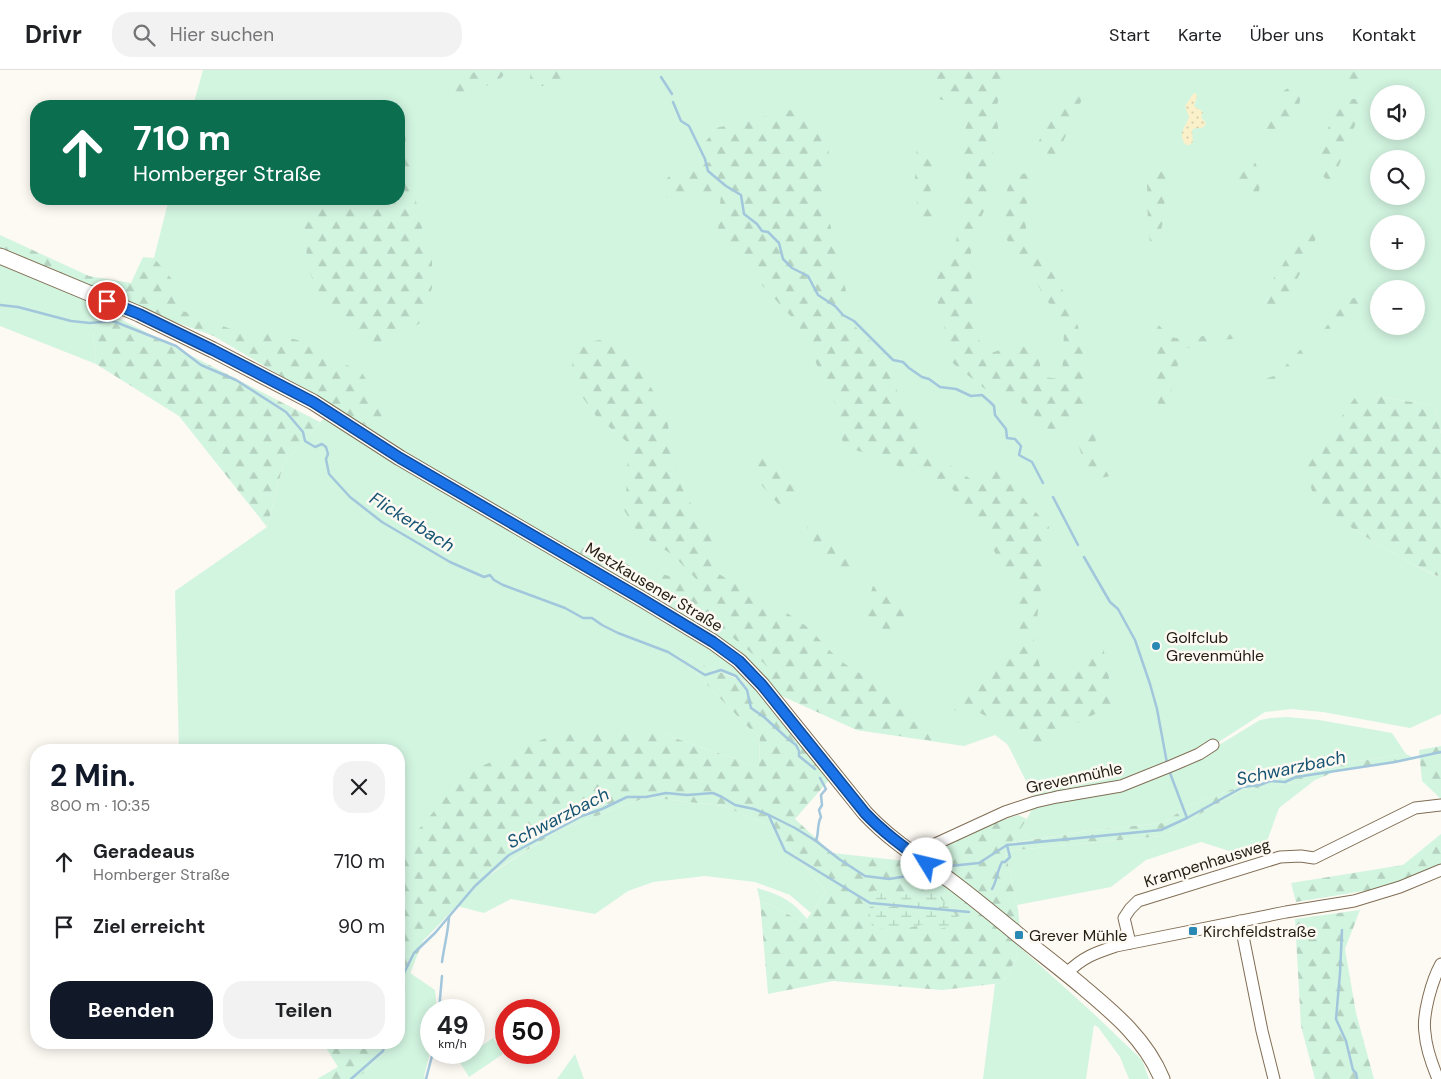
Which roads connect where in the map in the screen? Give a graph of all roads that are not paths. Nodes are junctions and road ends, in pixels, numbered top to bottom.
1 (0, 256) edge
2 (1213, 745) dead end
3 (1441, 805) edge
4 (915, 855) junction
5 (1441, 870) edge
6 (1240, 921) junction
7 (1130, 943) junction
8 (1441, 964) edge
9 (1067, 973) junction
10 (1439, 1077) edge
11 (1162, 1079) edge
12 (1274, 1079) edge

1 - 4 main road, Metzkausener Straße
2 - 4 street, Grevenmühle
3 - 7 street, Krampenhausweg
4 - 9 main road, Metzkausener Straße
5 - 6 street
6 - 7 street
6 - 12 street
7 - 9 street
8 - 10 street
9 - 11 main road, Metzkausener Straße

